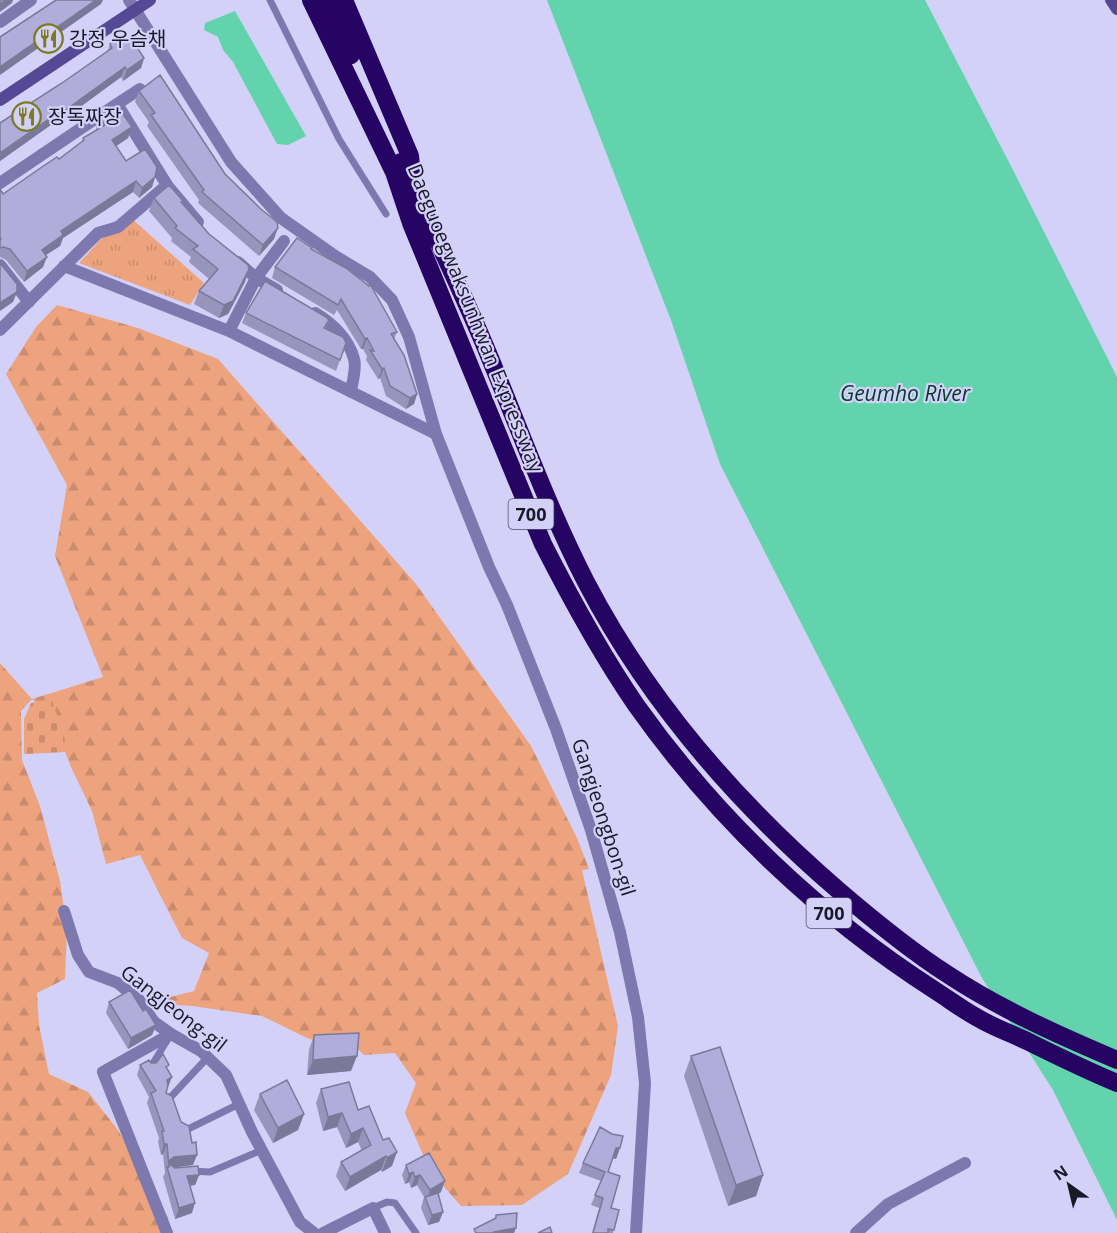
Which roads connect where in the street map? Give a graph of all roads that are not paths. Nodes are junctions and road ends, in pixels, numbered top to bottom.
1 (32, 0) edge
2 (150, 0) edge
3 (270, 0) edge
4 (299, 0) edge
5 (311, 0) edge
6 (325, 0) edge
7 (344, 0) edge
8 (1112, 0) edge
9 (136, 3) edge
10 (1117, 9) edge
11 (0, 22) edge
12 (140, 89) edge
13 (0, 100) edge
14 (117, 104) junction
15 (394, 172) junction
16 (0, 183) edge
17 (167, 185) junction
18 (413, 187) junction
19 (386, 214) dead end
20 (419, 221) junction
21 (295, 228) junction
22 (207, 232) edge
23 (284, 241) joint
24 (233, 257) edge
25 (0, 265) edge
26 (64, 266) junction
27 (256, 278) junction
28 (285, 295) edge
29 (29, 302) junction
30 (304, 306) edge
31 (0, 330) edge
32 (229, 331) junction
33 (351, 392) junction
34 (436, 434) junction
35 (64, 911) dead end
36 (171, 1034) junction
37 (208, 1057) junction
38 (1117, 1060) edge
39 (150, 1068) edge
40 (1117, 1083) edge
41 (167, 1101) edge
42 (239, 1104) junction
43 (184, 1131) edge
44 (262, 1150) junction
45 (965, 1162) dead end
46 (180, 1172) edge
47 (373, 1208) junction
48 (167, 1233) edge
49 (314, 1233) edge
50 (323, 1233) edge
51 (385, 1233) edge
52 (416, 1233) edge
53 (636, 1233) edge
54 (856, 1233) edge

1 - 11 street
2 - 9 street
3 - 19 lane
4 - 15 highway
5 - 15 highway, Daeguoegwaksunhwan Expressway / 700
6 - 18 highway, Daeguoegwaksunhwan Expressway / 700
7 - 18 highway
8 - 10 street
9 - 13 street
9 - 21 street, Gangjeongbon-gil
12 - 14 street
14 - 16 street
14 - 17 street
15 - 20 highway, Daeguoegwaksunhwan Expressway / 700
17 - 22 street
17 - 26 street
18 - 20 highway, Daeguoegwaksunhwan Expressway / 700
20 - 38 highway, Daeguoegwaksunhwan Expressway / 700
20 - 40 highway, Daeguoegwaksunhwan Expressway / 700
21 - 23 lane
21 - 34 street, Gangjeongbon-gil
23 - 27 street
24 - 27 street
25 - 29 street
26 - 29 street
26 - 32 street
27 - 28 street
27 - 32 street
29 - 31 street
30 - 33 street
32 - 33 street
33 - 34 street
34 - 53 street, Gangjeongbon-gil
35 - 36 street, Gangjeong-gil
36 - 37 street, Gangjeong-gil
36 - 39 lane
36 - 48 street
37 - 41 lane
37 - 42 street, Gangjeong-gil
42 - 43 lane
42 - 44 street, Gangjeong-gil
44 - 46 lane
44 - 49 street, Gangjeong-gil
45 - 54 street
47 - 50 street
47 - 51 street
47 - 52 lane

